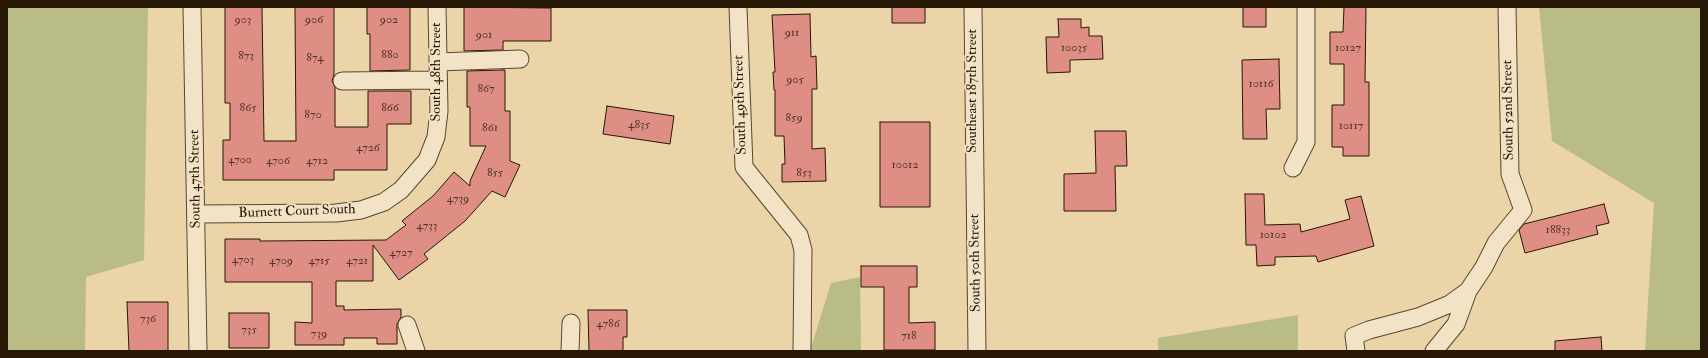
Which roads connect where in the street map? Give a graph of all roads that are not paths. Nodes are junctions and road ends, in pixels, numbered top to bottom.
1 (192, 7) edge
2 (437, 7) edge
3 (738, 7) edge
4 (973, 7) edge
5 (1306, 7) edge
6 (1507, 7) edge
7 (520, 59) dead end
8 (438, 62) junction
9 (438, 80) junction
10 (342, 81) dead end
11 (427, 160) joint
12 (1293, 168) dead end
13 (974, 176) joint
14 (197, 214) junction
15 (1468, 291) junction
16 (571, 323) dead end
17 (407, 325) dead end
18 (198, 351) edge
19 (416, 351) edge
20 (570, 351) edge
21 (802, 351) edge
22 (977, 351) edge
23 (1356, 351) edge
24 (1434, 351) edge

1 - 14 street, South 47th Street
2 - 8 street, South 48th Street
3 - 21 street, South 49th Street
4 - 13 street, Southeast 187th Street
5 - 12 street
6 - 15 street, South 52nd Street
7 - 8 street
8 - 9 street, South 48th Street
9 - 10 street
9 - 11 street, South 48th Street
11 - 14 street, Burnett Court South
13 - 22 street, South 50th Street
14 - 18 street, South 47th Street
15 - 23 street
15 - 24 street
16 - 20 street
17 - 19 street

